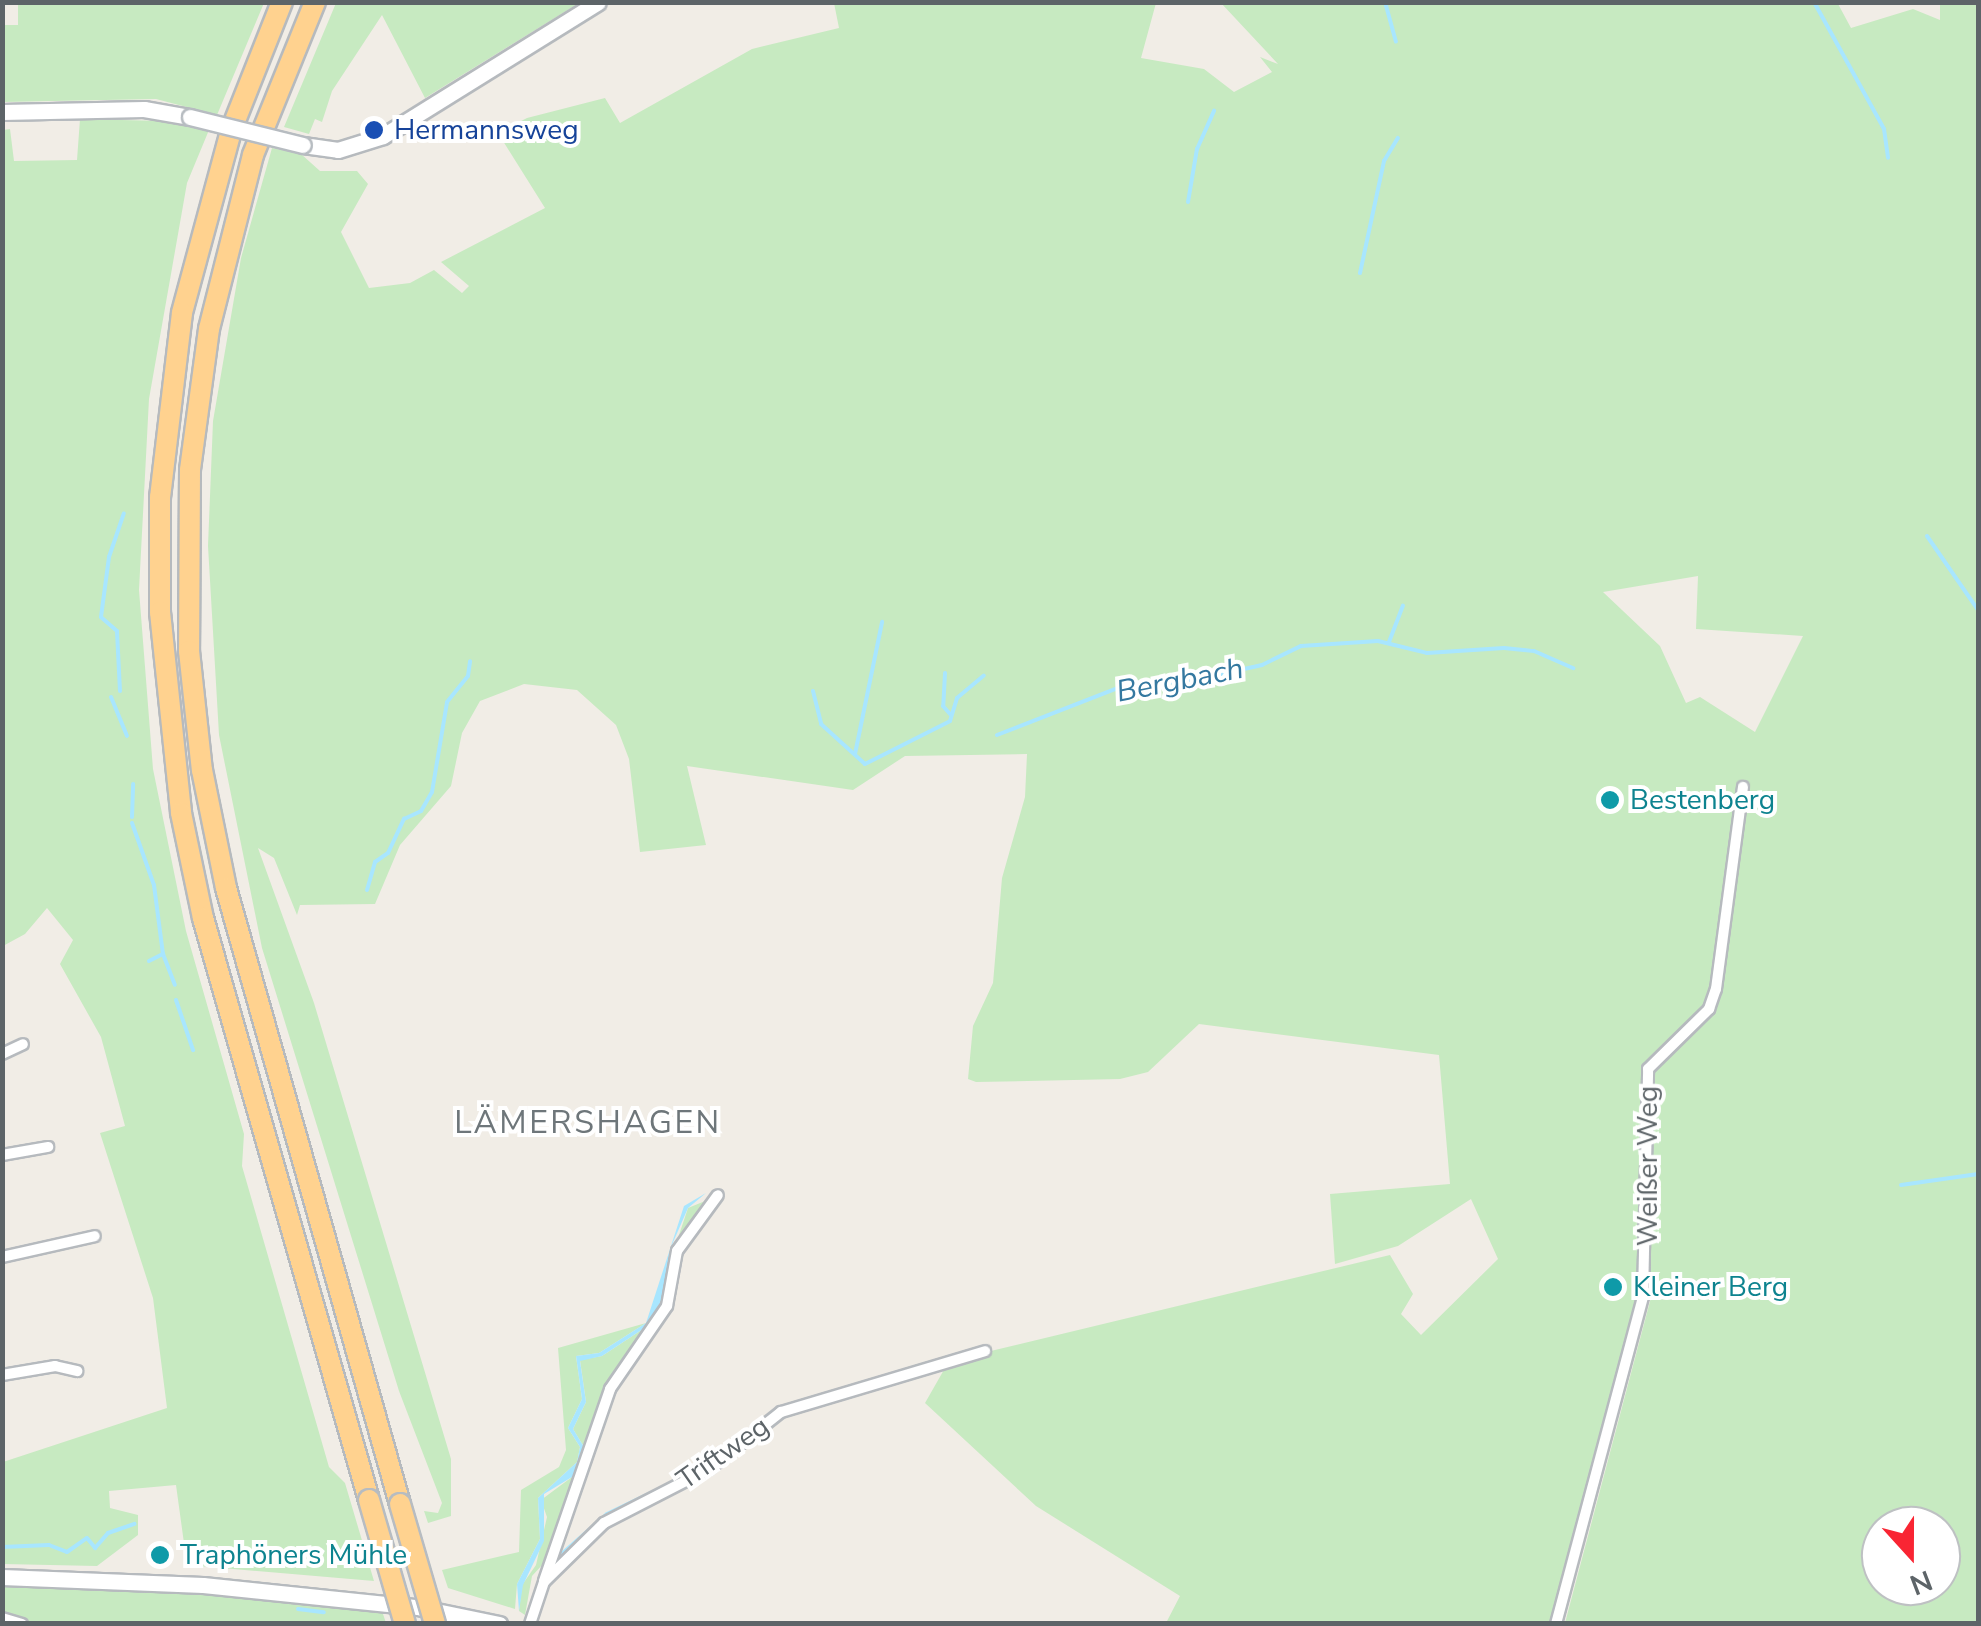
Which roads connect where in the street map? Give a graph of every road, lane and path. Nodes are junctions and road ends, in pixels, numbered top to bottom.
1 (282, 2) edge
2 (314, 2) edge
3 (598, 2) edge
4 (2, 112) edge
5 (1743, 786) dead end
6 (23, 1044) dead end
7 (3, 1058) edge
8 (48, 1147) dead end
9 (2, 1155) edge
10 (718, 1195) dead end
11 (94, 1236) dead end
12 (2, 1257) edge
13 (985, 1351) dead end
14 (77, 1371) dead end
15 (2, 1375) edge
16 (2, 1577) edge
17 (544, 1582) junction
18 (2, 1618) edge
19 (22, 1624) edge
20 (405, 1624) edge
21 (435, 1624) edge
22 (500, 1624) edge
23 (530, 1624) edge
24 (1556, 1624) edge

1 - 20 highway, bridge
2 - 21 highway, bridge
3 - 4 main road, bridge
5 - 24 street, Weißer Weg
6 - 7 street
8 - 9 street
10 - 17 street, Triftweg
11 - 12 street
13 - 17 street, Triftweg
14 - 15 street
16 - 22 main road
17 - 23 street, Triftweg
18 - 19 street

